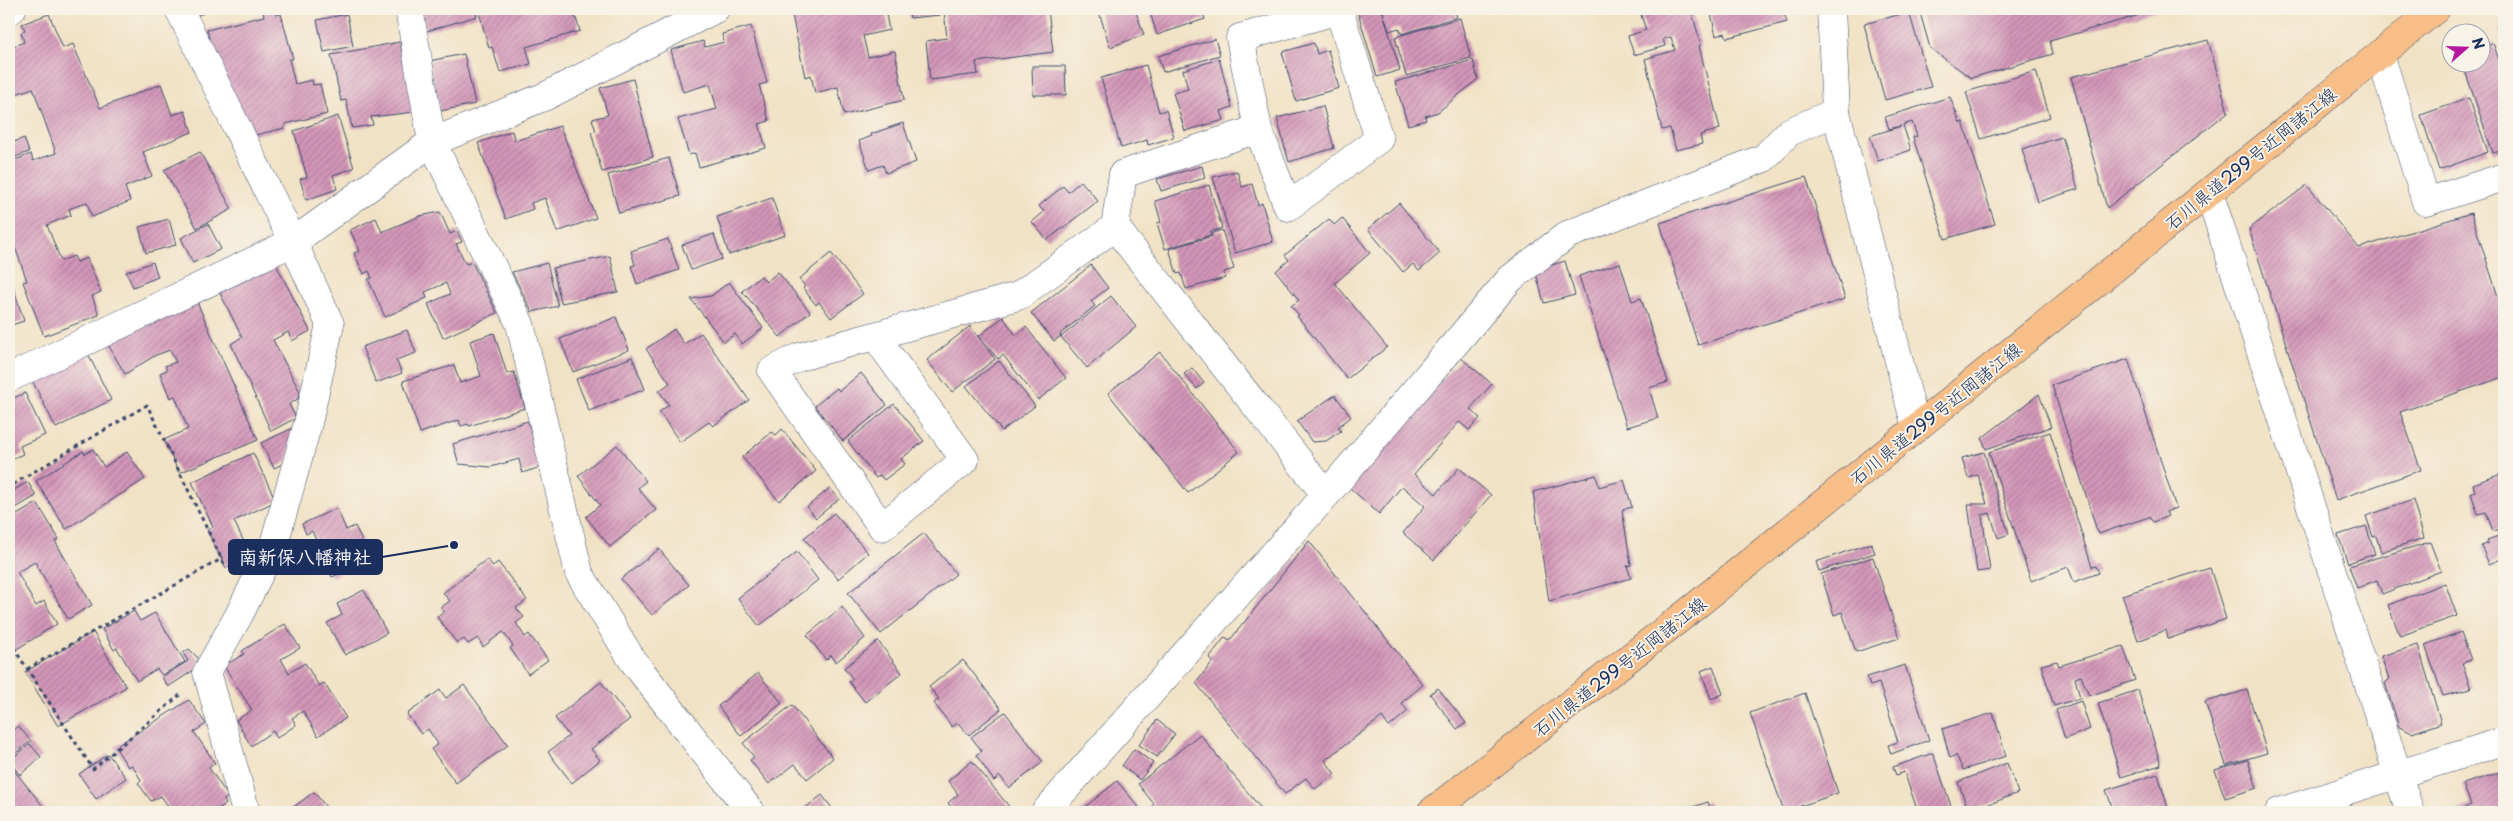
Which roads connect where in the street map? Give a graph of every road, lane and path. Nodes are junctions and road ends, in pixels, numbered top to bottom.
1 (12, 9) edge
2 (179, 9) edge
3 (409, 9) edge
4 (715, 9) edge
5 (1831, 9) edge
6 (2436, 9) edge
7 (9, 12) edge
8 (2380, 54) junction
9 (1836, 112) junction
10 (1258, 129) junction
11 (432, 142) junction
12 (2504, 177) edge
13 (2209, 192) junction
14 (1115, 227) junction
15 (293, 242) junction
16 (875, 336) junction
17 (9, 378) edge
18 (1916, 428) junction
19 (9, 490) edge
20 (1326, 495) junction
21 (223, 558) junction
22 (239, 615) junction
23 (9, 641) edge
24 (28, 669) junction
25 (207, 672) junction
26 (2504, 741) edge
27 (2398, 774) junction
28 (246, 812) edge
29 (751, 812) edge
30 (1046, 812) edge
31 (1431, 812) edge
32 (2279, 812) edge
33 (2410, 812) edge

1 - 7 street
2 - 15 street
3 - 11 street
4 - 11 street
5 - 9 street
6 - 8 main road, 石川県道299号近岡諸江線
8 - 12 street
8 - 13 main road, 石川県道299号近岡諸江線
9 - 18 street
9 - 20 street
10 - 10 street
10 - 14 street
11 - 15 street
11 - 29 street
13 - 18 main road, 石川県道299号近岡諸江線
13 - 27 street
14 - 16 street
14 - 20 street
15 - 17 street
15 - 22 street
16 - 16 street
18 - 31 main road, 石川県道299号近岡諸江線
19 - 21 path
20 - 30 street
21 - 22 path
21 - 24 path
22 - 25 street
23 - 24 path
24 - 25 path
25 - 28 street
26 - 27 street
27 - 32 street
27 - 33 street

